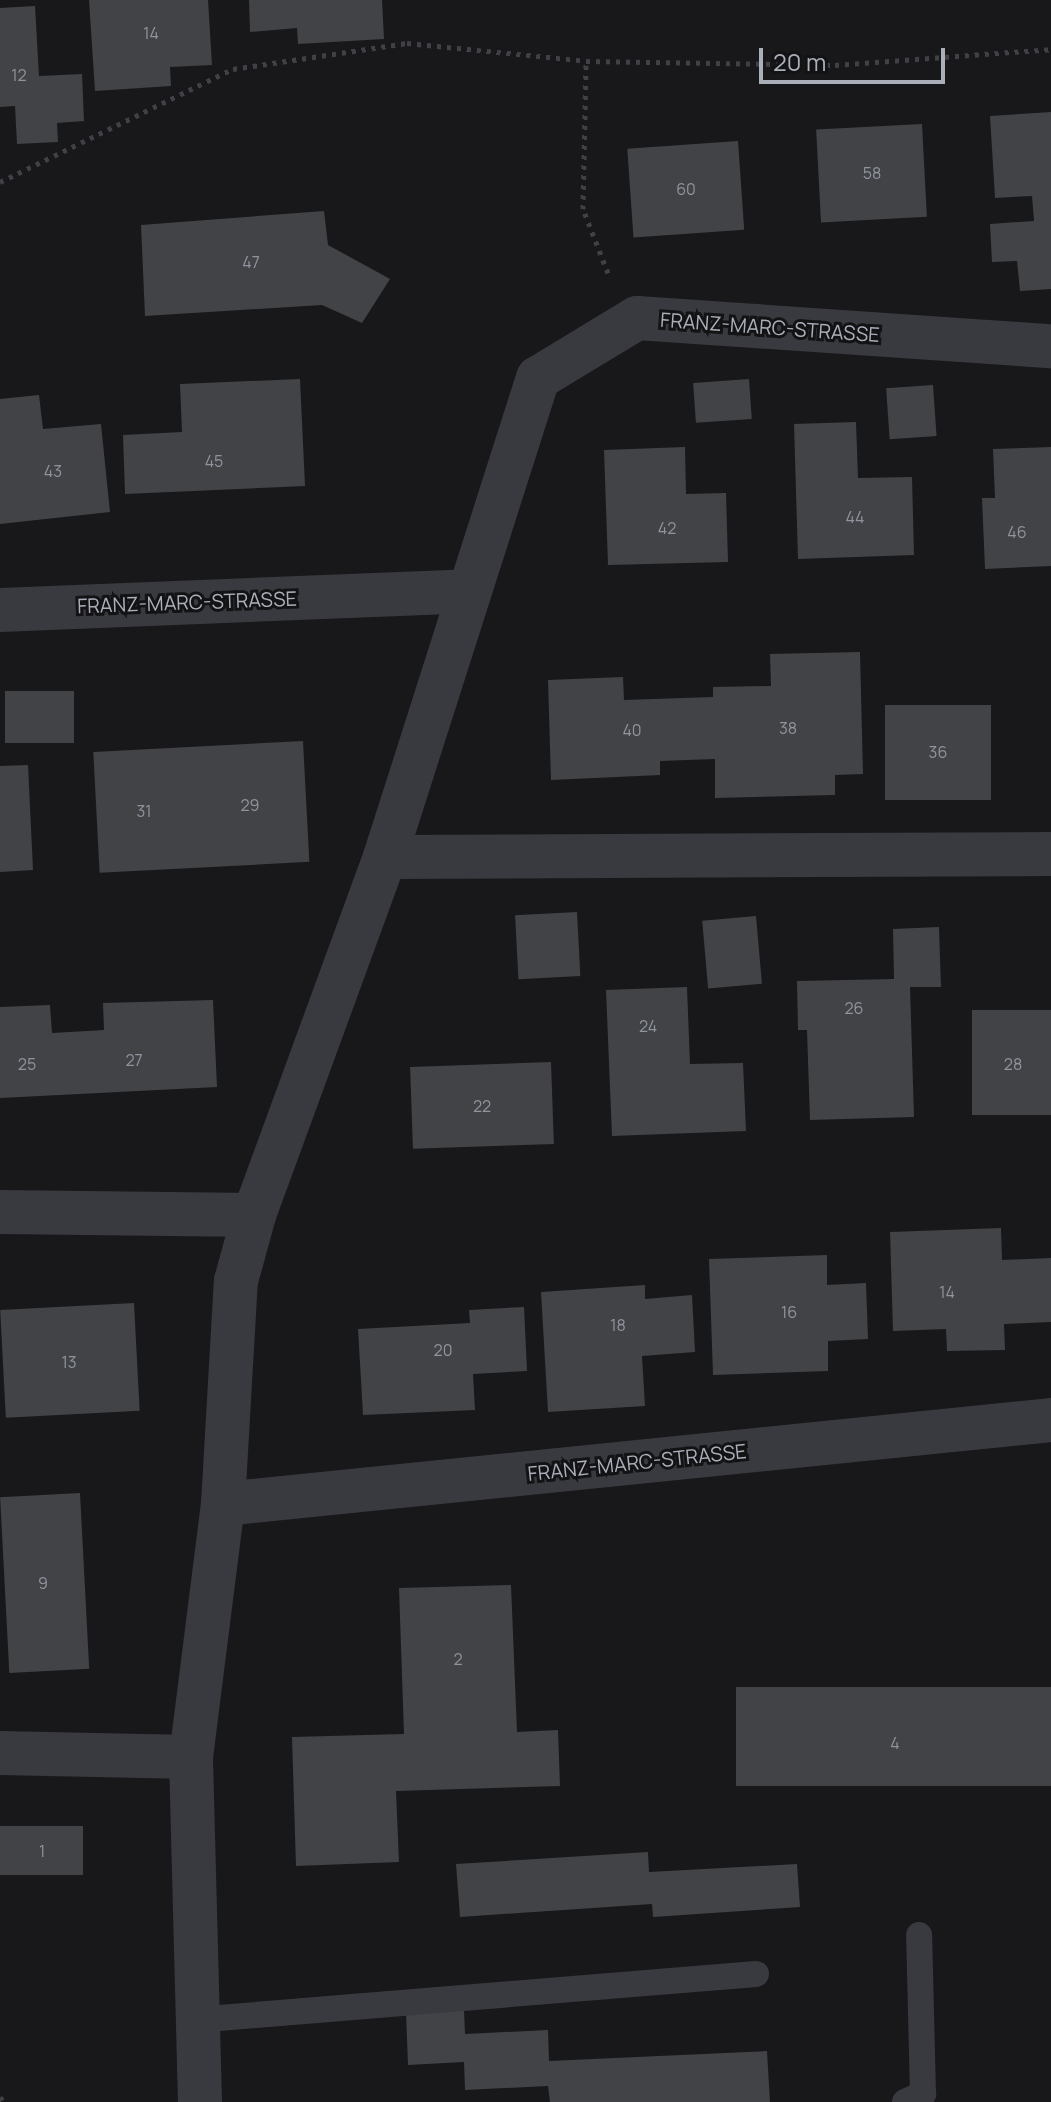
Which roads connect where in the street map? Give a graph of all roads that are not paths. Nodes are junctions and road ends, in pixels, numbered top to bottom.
1 (1051, 346) edge
2 (469, 591) junction
3 (0, 610) edge
4 (1051, 854) edge
5 (385, 857) junction
6 (0, 1212) edge
7 (254, 1215) junction
8 (1051, 1420) edge
9 (223, 1504) junction
10 (0, 1753) edge
11 (191, 1757) junction
12 (919, 1935) dead end
13 (756, 1974) dead end
14 (195, 2020) junction
15 (200, 2102) edge
16 (905, 2102) edge

1 - 2 street, FRANZ-MARC-STRASSE
2 - 3 street, FRANZ-MARC-STRASSE
2 - 5 street, FRANZ-MARC-STRASSE
4 - 5 street
5 - 7 street, FRANZ-MARC-STRASSE
6 - 7 street
7 - 9 street, FRANZ-MARC-STRASSE
8 - 9 street, FRANZ-MARC-STRASSE
9 - 11 street, FRANZ-MARC-STRASSE
10 - 11 street
11 - 14 street, FRANZ-MARC-STRASSE
12 - 16 lane
13 - 14 lane
14 - 15 street, FRANZ-MARC-STRASSE

